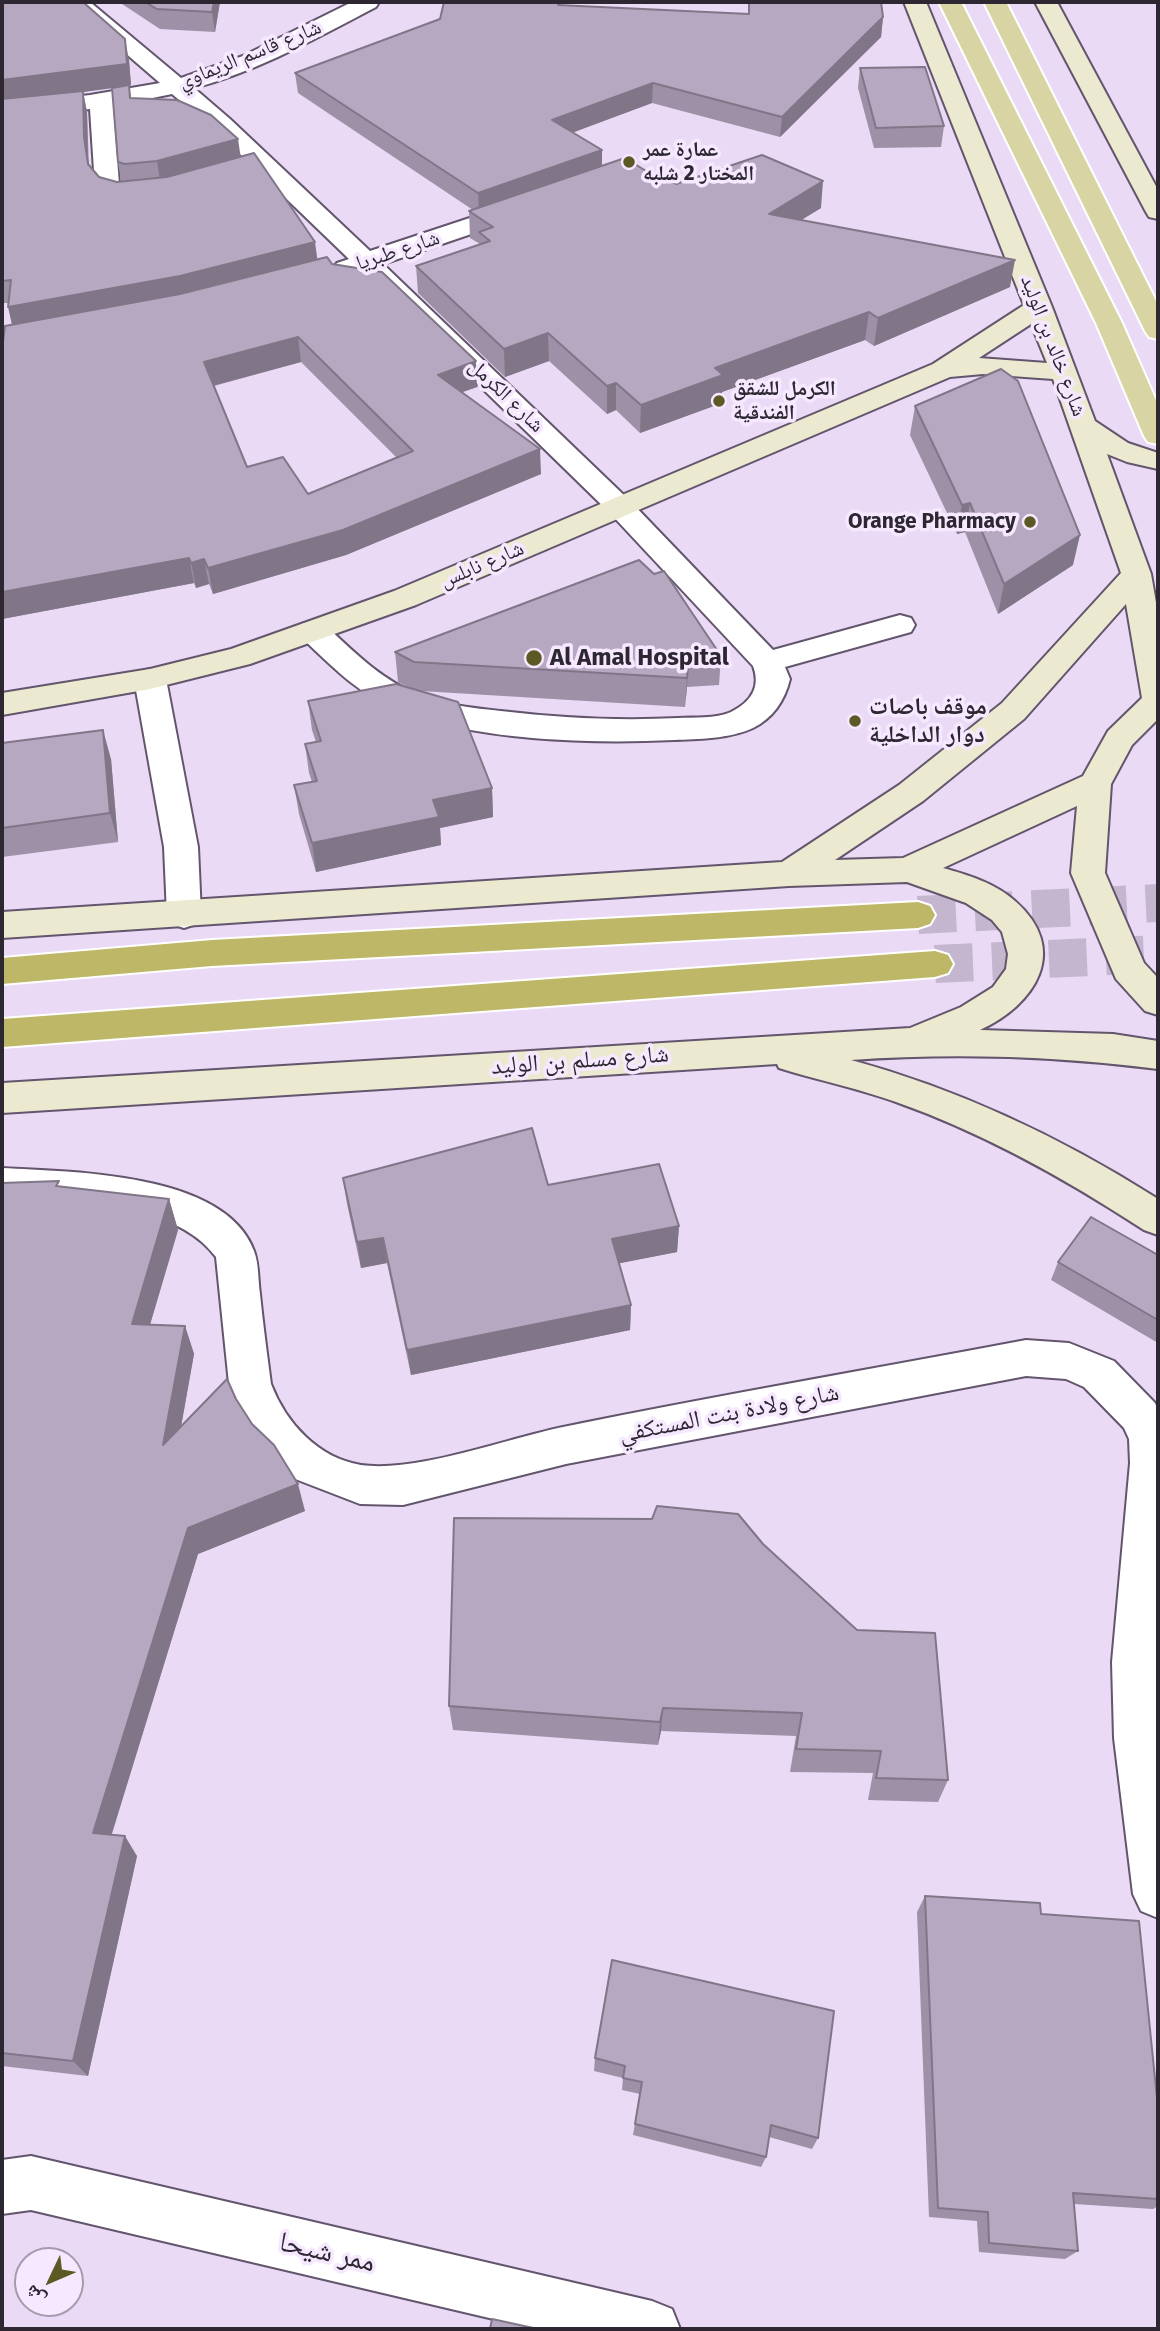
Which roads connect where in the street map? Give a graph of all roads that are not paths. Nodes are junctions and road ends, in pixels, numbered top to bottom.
1 (77, 2) edge
2 (368, 2) edge
3 (915, 2) edge
4 (950, 2) edge
5 (995, 2) edge
6 (1046, 2) edge
7 (179, 86) junction
8 (101, 100) junction
9 (2, 112) edge
10 (262, 163) junction
11 (238, 170) edge
12 (167, 190) edge
13 (548, 200) edge
14 (1158, 212) edge
15 (367, 262) junction
16 (328, 273) edge
17 (1039, 307) junction
18 (1158, 331) edge
19 (943, 370) junction
20 (1064, 372) junction
21 (1083, 425) junction
22 (1158, 436) edge
23 (1158, 461) edge
24 (620, 507) junction
25 (1136, 574) junction
26 (900, 625) dead end
27 (313, 631) junction
28 (768, 662) junction
29 (150, 679) junction
30 (1158, 700) edge
31 (2, 704) edge
32 (1095, 784) junction
33 (907, 870) junction
34 (789, 874) junction
35 (184, 915) junction
36 (918, 915) tunnel mouth
37 (2, 925) edge
38 (935, 964) tunnel mouth
39 (2, 971) edge
40 (1158, 1001) edge
41 (2, 1033) edge
42 (906, 1042) junction
43 (763, 1049) junction
44 (1158, 1055) edge
45 (2, 1098) edge
46 (2, 1184) edge
47 (1158, 1219) edge
48 (1158, 1894) edge
49 (2, 2187) edge
50 (652, 2329) edge

1 - 7 street, شارع الكرمل
2 - 7 street, شارع قاسم الريماوي
3 - 17 street, شارع خالد بن الوليد
4 - 22 main road
5 - 18 main road
6 - 14 street
7 - 8 street, شارع قاسم الريماوي
7 - 10 street, شارع الكرمل
8 - 9 street, شارع قاسم الريماوي
8 - 12 street
10 - 11 street
10 - 15 street, شارع الكرمل
13 - 15 street, شارع طبريا
15 - 16 street, شارع طبريا
15 - 24 street, شارع الكرمل
17 - 19 street, شارع نابلس
17 - 20 street, شارع خالد بن الوليد
19 - 20 street, شارع نابلس
19 - 24 street, شارع نابلس
20 - 21 street, شارع خالد بن الوليد
21 - 23 street
21 - 25 street, شارع خالد بن الوليد
24 - 27 street, شارع نابلس
24 - 28 street, شارع الكرمل
25 - 30 street, شارع خالد بن الوليد
25 - 34 street
26 - 28 street
27 - 28 street
27 - 29 street, شارع نابلس
29 - 31 street, شارع نابلس
29 - 35 street
30 - 32 street
32 - 33 street
32 - 40 street
33 - 34 street
33 - 42 street
34 - 35 street
35 - 37 street
36 - 39 highway
38 - 41 highway
42 - 43 street, شارع مسلم بن الوليد
42 - 44 street, شارع مسلم بن الوليد
43 - 45 street, شارع مسلم بن الوليد
43 - 47 street
46 - 48 street, شارع ولادة بنت المستكفي
49 - 50 street, ممر شيحا

